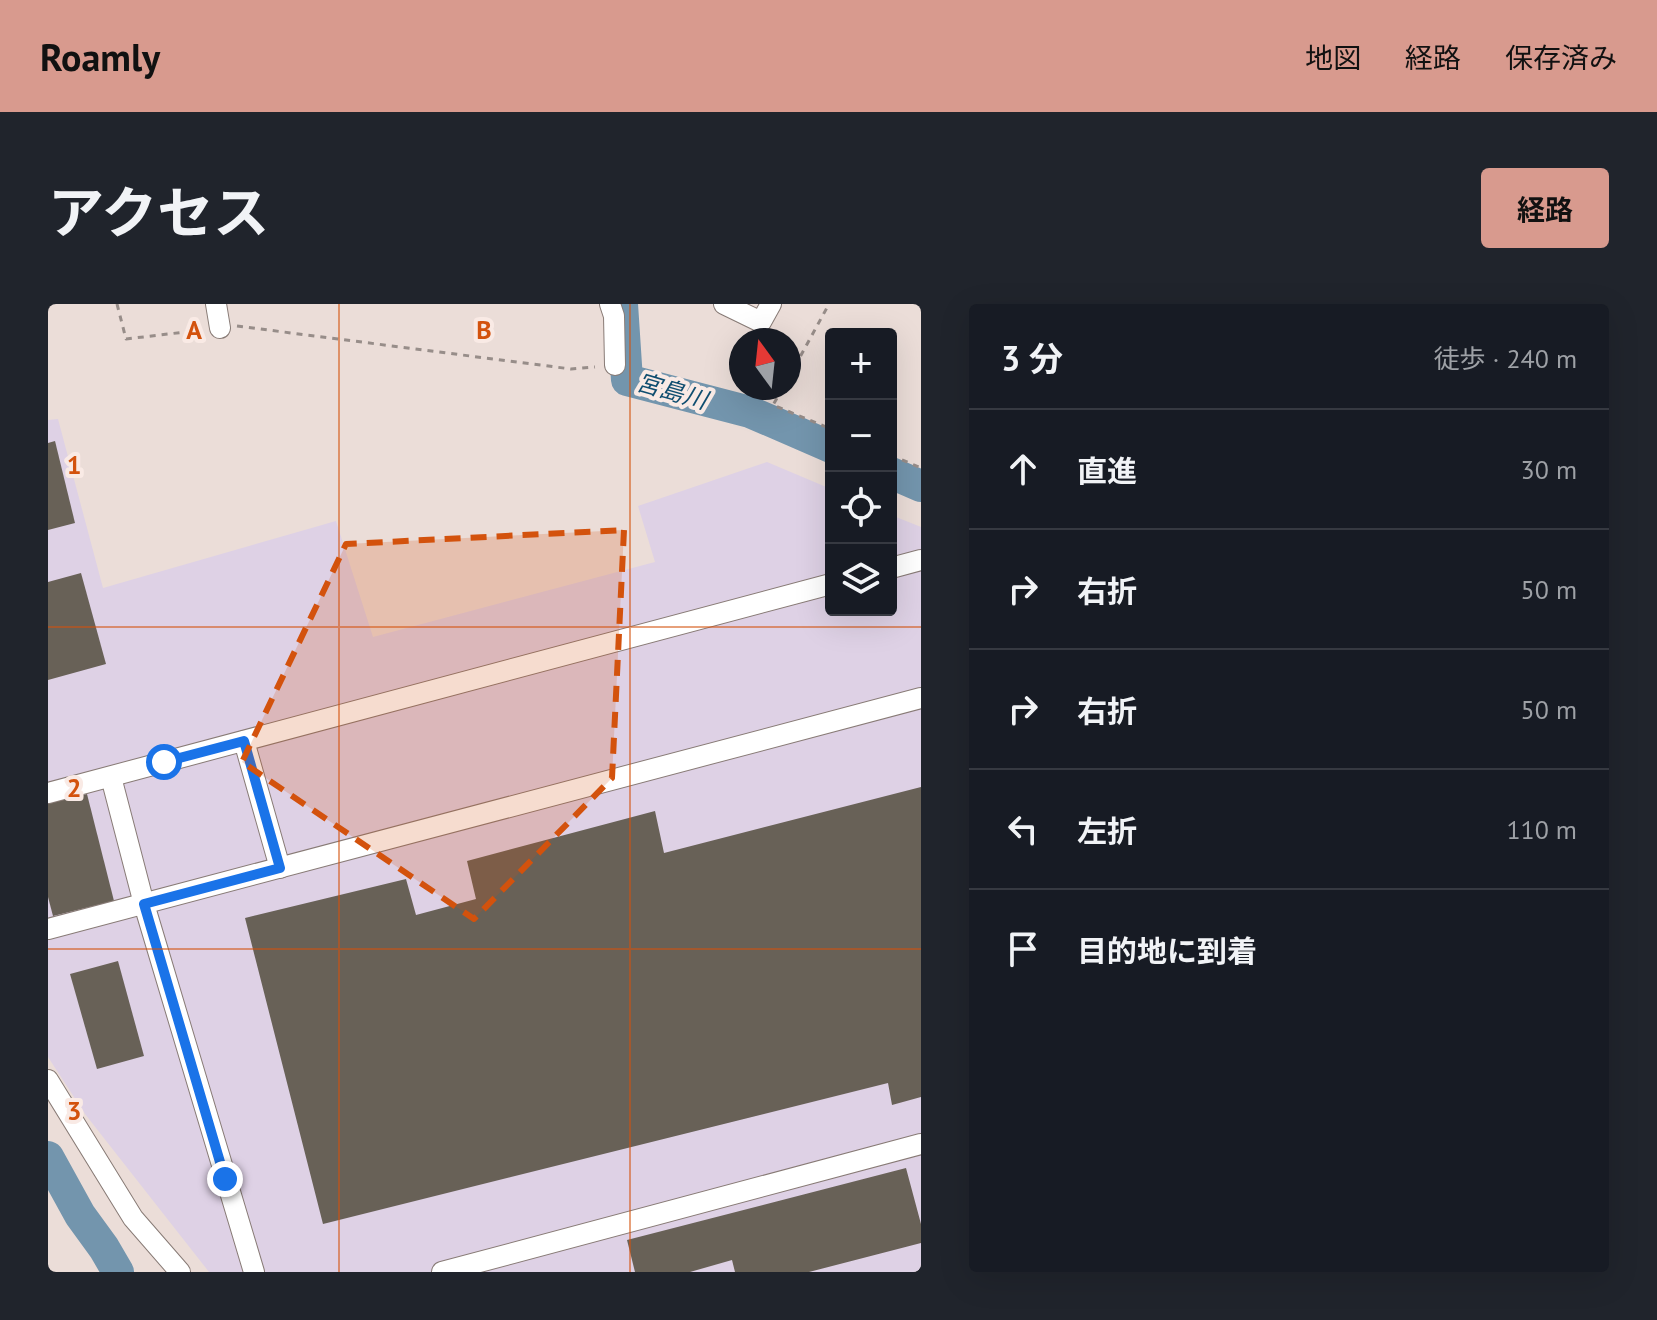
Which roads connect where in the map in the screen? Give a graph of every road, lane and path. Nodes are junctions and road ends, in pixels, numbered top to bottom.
1 (117, 304) edge
2 (216, 304) edge
3 (610, 304) edge
4 (724, 304) edge
5 (771, 304) edge
6 (829, 304) edge
7 (220, 328) junction
8 (801, 355) edge
9 (615, 365) joint
10 (776, 400) edge
11 (825, 427) edge
12 (897, 458) edge
13 (921, 468) edge
14 (921, 560) edge
15 (897, 566) edge
16 (825, 586) edge
17 (921, 698) edge
18 (244, 741) junction
19 (111, 777) junction
20 (48, 793) edge
21 (280, 868) junction
22 (144, 904) junction
23 (48, 929) edge
24 (48, 1080) edge
25 (921, 1144) edge
26 (180, 1272) edge
27 (254, 1272) edge
28 (442, 1272) edge

1 - 7 path
2 - 7 street
3 - 9 street
4 - 5 street
6 - 8 path
7 - 9 path
10 - 11 path
12 - 13 path
14 - 15 street
16 - 18 street
17 - 21 street
18 - 19 street
18 - 21 street
19 - 20 street
19 - 22 street
21 - 22 street
22 - 23 street
22 - 27 street
24 - 26 street
25 - 28 street

